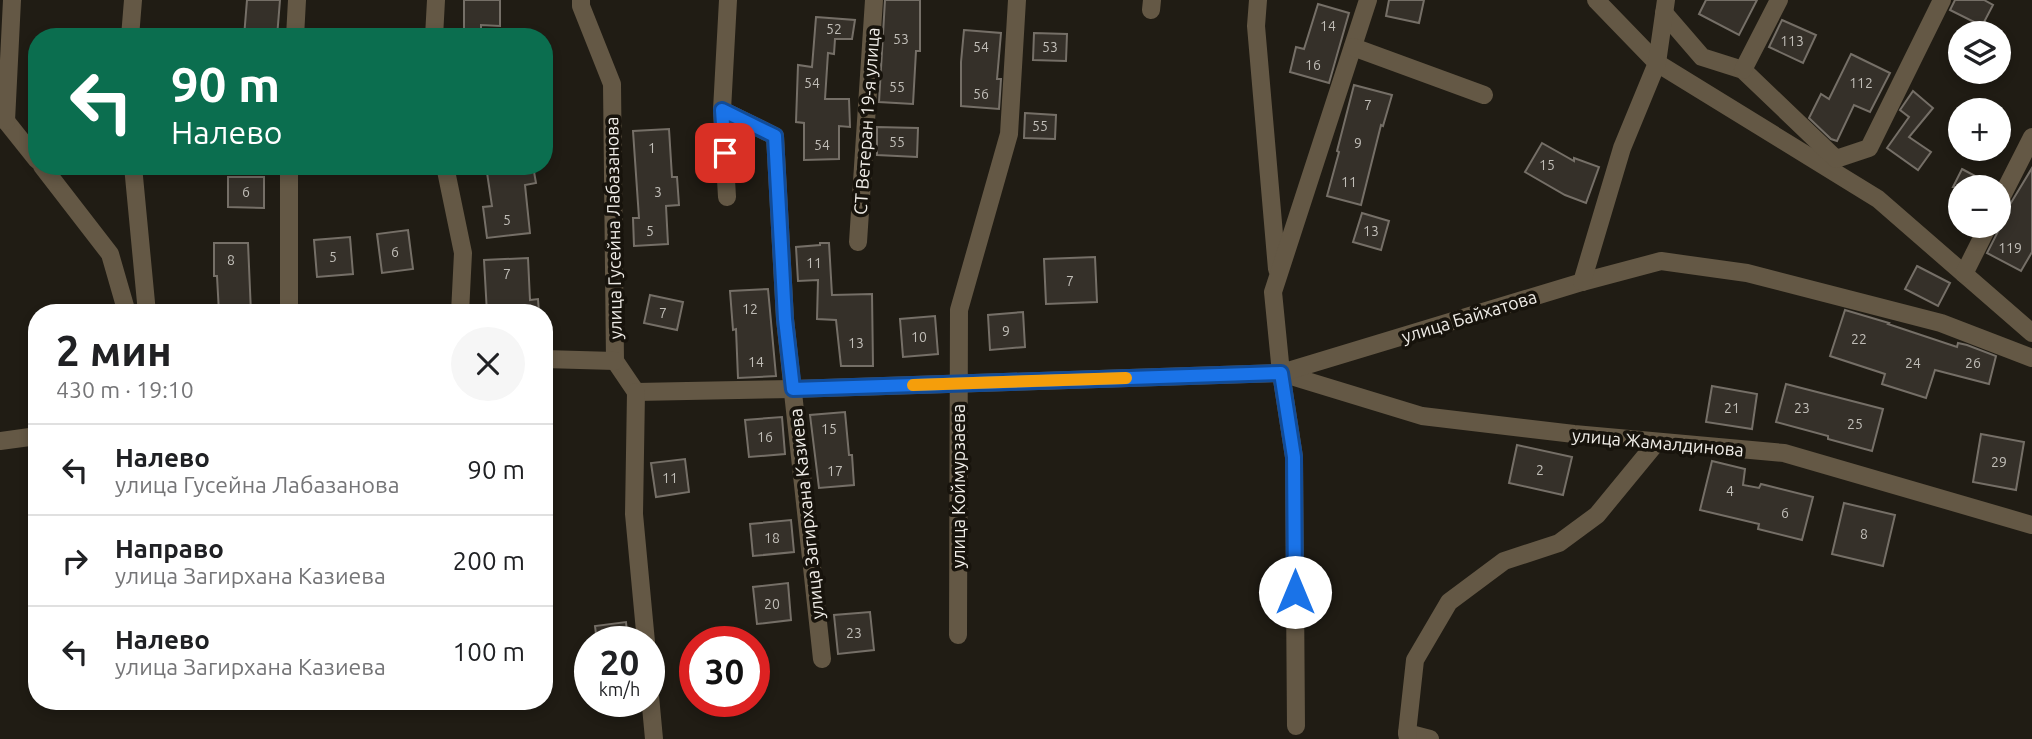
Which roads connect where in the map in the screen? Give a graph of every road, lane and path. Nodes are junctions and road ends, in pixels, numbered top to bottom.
1 (12, 0) edge
2 (133, 0) edge
3 (297, 0) edge
4 (436, 0) edge
5 (728, 0) edge
6 (874, 0) edge
7 (1017, 0) edge
8 (1258, 0) edge
9 (1368, 0) edge
10 (1596, 0) edge
11 (1779, 0) edge
12 (1942, 0) edge
13 (581, 3) edge
14 (1665, 7) edge
15 (131, 28) edge
16 (295, 28) edge
17 (434, 28) edge
18 (1353, 47) junction
19 (1657, 63) junction
20 (1747, 63) junction
21 (1484, 95) dead end
22 (722, 110) junction
23 (3, 120) edge
24 (2032, 137) edge
25 (28, 149) edge
26 (1836, 159) junction
27 (49, 175) edge
28 (133, 175) edge
29 (289, 175) edge
30 (447, 175) edge
31 (2011, 179) edge
32 (727, 197) dead end
33 (1878, 199) junction
34 (1982, 238) edge
35 (858, 242) dead end
36 (1964, 274) junction
37 (1278, 277) junction
38 (1581, 282) junction
39 (124, 304) edge
40 (146, 304) edge
41 (289, 304) edge
42 (460, 304) edge
43 (2032, 333) edge
44 (2032, 358) edge
45 (553, 359) edge
46 (615, 361) junction
47 (1281, 373) junction
48 (959, 383) junction
49 (793, 389) junction
50 (636, 392) junction
51 (28, 437) edge
52 (0, 441) edge
53 (1657, 442) junction
54 (2032, 525) edge
55 (644, 626) edge
56 (958, 635) dead end
57 (822, 659) dead end
58 (652, 717) edge
59 (1296, 726) dead end
60 (1407, 736) edge
61 (654, 739) edge
62 (1430, 739) edge

1 - 23 street
2 - 15 street
3 - 16 street
4 - 17 street
5 - 22 street
6 - 35 street, СТ Ветеран 19-я улица
7 - 48 street, улица Коймурзаева
8 - 37 street
9 - 18 street
10 - 19 street
11 - 20 street
12 - 26 street
13 - 46 street, улица Гусейна Лабазанова
14 - 19 street
14 - 20 street
18 - 21 street
18 - 37 street
19 - 33 street
19 - 38 street
20 - 26 street
22 - 32 street
22 - 49 street, улица Загирхана Казиева
23 - 25 street
24 - 31 street
26 - 33 street
27 - 39 street
28 - 40 street
29 - 41 street
30 - 42 street
33 - 36 street
34 - 36 street
36 - 43 street
37 - 47 street
38 - 44 street, улица Байхатова
38 - 47 street, улица Байхатова
45 - 46 street
46 - 50 street, улица Гусейна Лабазанова
47 - 48 street
47 - 53 street, улица Жамалдинова
47 - 59 street
48 - 49 street
48 - 56 street, улица Коймурзаева
49 - 50 street
49 - 57 street, улица Загирхана Казиева
50 - 55 street
51 - 52 street
53 - 54 street, улица Жамалдинова
53 - 60 street
58 - 61 street
60 - 62 street

